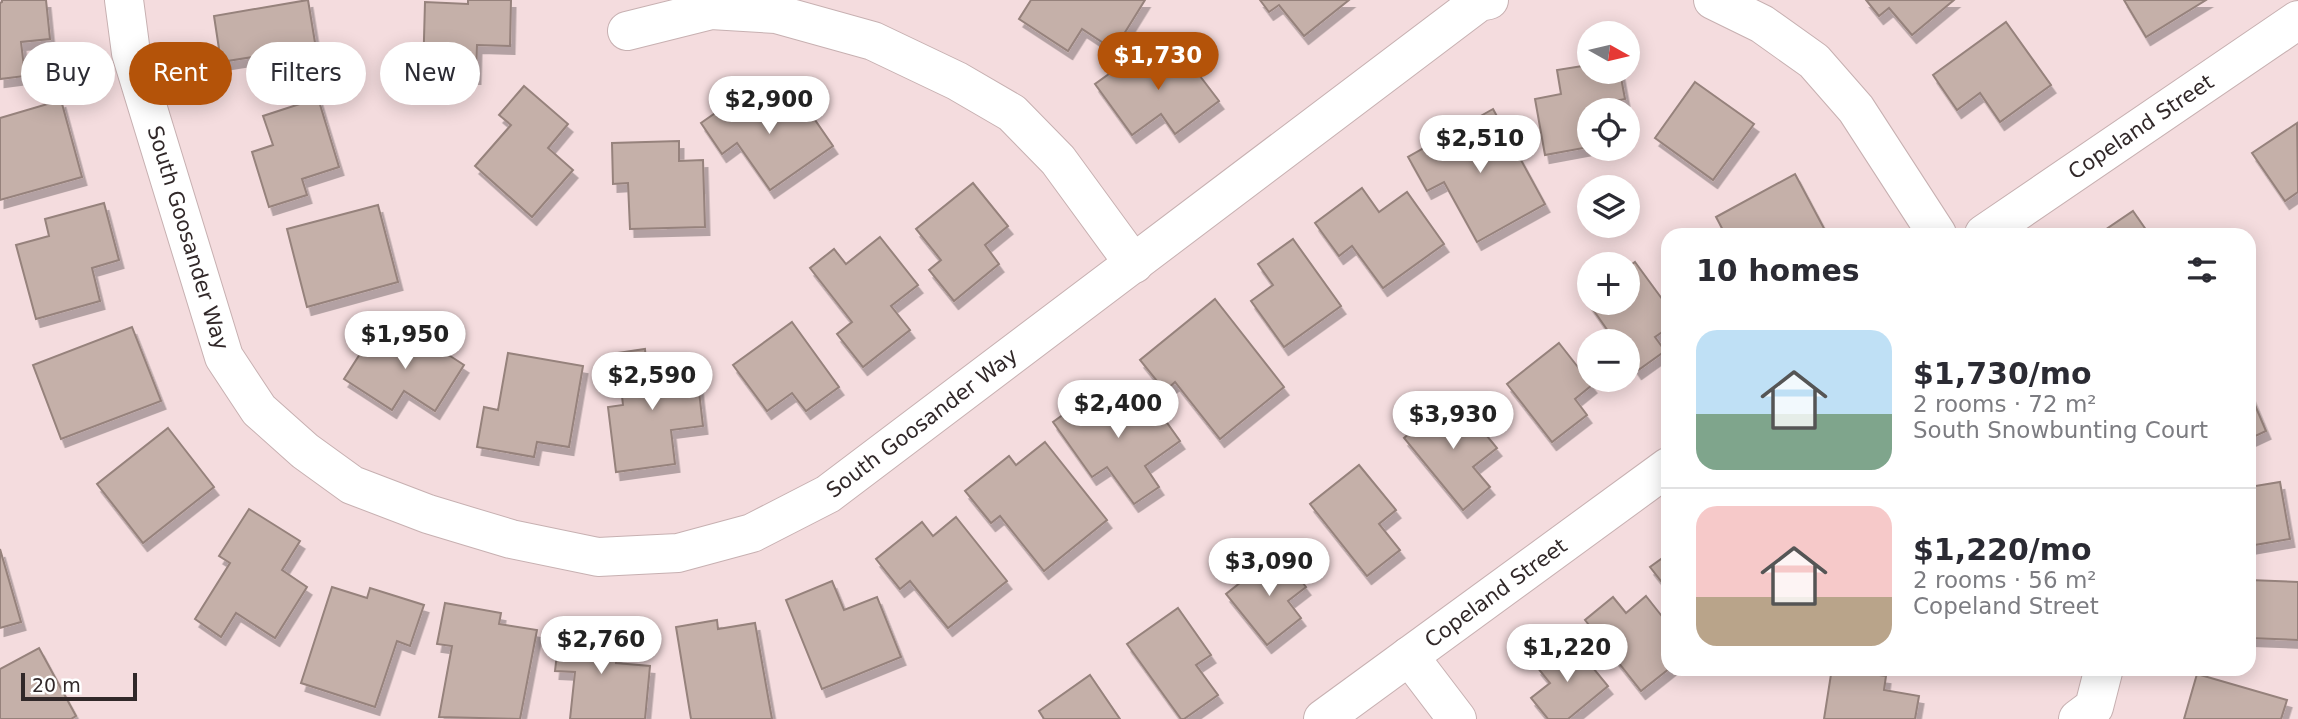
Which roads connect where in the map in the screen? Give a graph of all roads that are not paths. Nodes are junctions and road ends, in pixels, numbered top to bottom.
1 (124, 0) edge
2 (1713, 0) edge
3 (1482, 1) edge
4 (2298, 20) edge
5 (626, 31) dead end
6 (1933, 228) edge
7 (1993, 228) edge
8 (1134, 264) junction
9 (1661, 472) edge
10 (1409, 656) junction
11 (2102, 676) edge
12 (1324, 719) edge
13 (1457, 719) edge
14 (2078, 719) edge

1 - 8 street, South Goosander Way
2 - 6 street
3 - 8 street, South Goosander Way
4 - 7 street, Copeland Street
5 - 8 street
9 - 10 street, Copeland Street
10 - 12 street, Copeland Street
10 - 13 street
11 - 14 street

